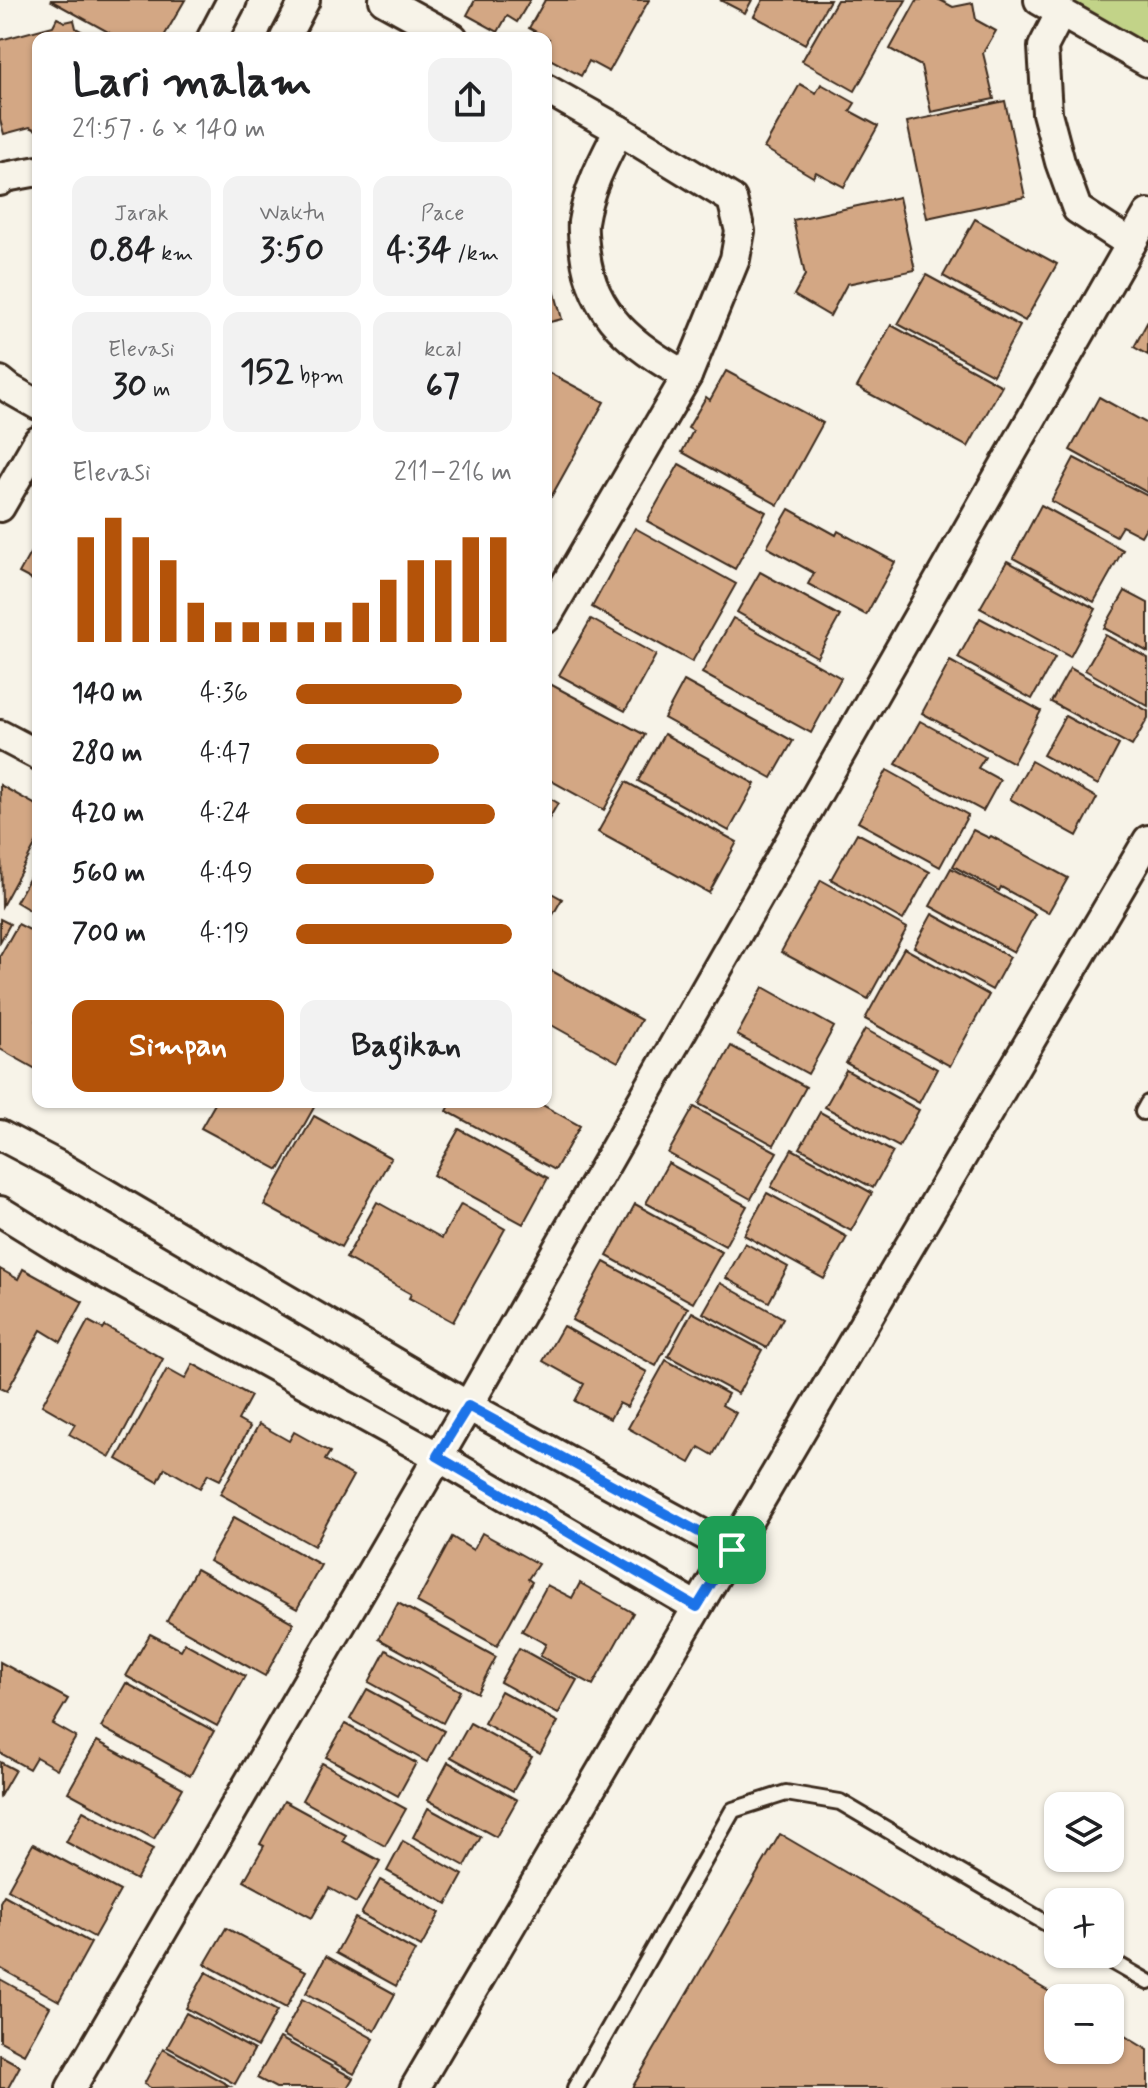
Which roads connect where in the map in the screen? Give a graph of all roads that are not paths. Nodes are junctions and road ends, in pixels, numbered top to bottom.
1 (232, 0) edge
2 (305, 0) edge
3 (384, 0) edge
4 (1050, 6) edge
5 (215, 32) edge
6 (288, 32) edge
7 (442, 32) edge
8 (1148, 62) edge
9 (552, 92) edge
10 (619, 130) junction
11 (32, 172) edge
12 (0, 181) edge
13 (1148, 214) edge
14 (1131, 244) junction
15 (687, 376) junction
16 (3, 392) edge
17 (32, 403) edge
18 (32, 451) edge
19 (0, 507) edge
20 (552, 608) edge
21 (0, 735) edge
22 (32, 752) edge
23 (1148, 840) edge
24 (0, 1135) edge
25 (0, 1211) edge
26 (468, 1406) junction
27 (437, 1456) junction
28 (732, 1550) junction
29 (697, 1607) junction
30 (1044, 1922) edge
31 (1124, 1968) edge
32 (1148, 1982) edge
33 (71, 2088) edge
34 (415, 2088) edge
35 (575, 2088) edge

1 - 5 street
2 - 6 street
3 - 7 street
4 - 8 street
4 - 14 street
9 - 10 street
10 - 15 street
10 - 15 street
11 - 12 street
13 - 14 street
14 - 26 street
15 - 20 street
16 - 17 street
18 - 19 street
21 - 22 street
23 - 28 street
24 - 26 street
25 - 27 street
26 - 27 street
26 - 28 street
27 - 29 street
27 - 33 street
28 - 29 street
29 - 34 street
30 - 35 lane
31 - 32 lane

